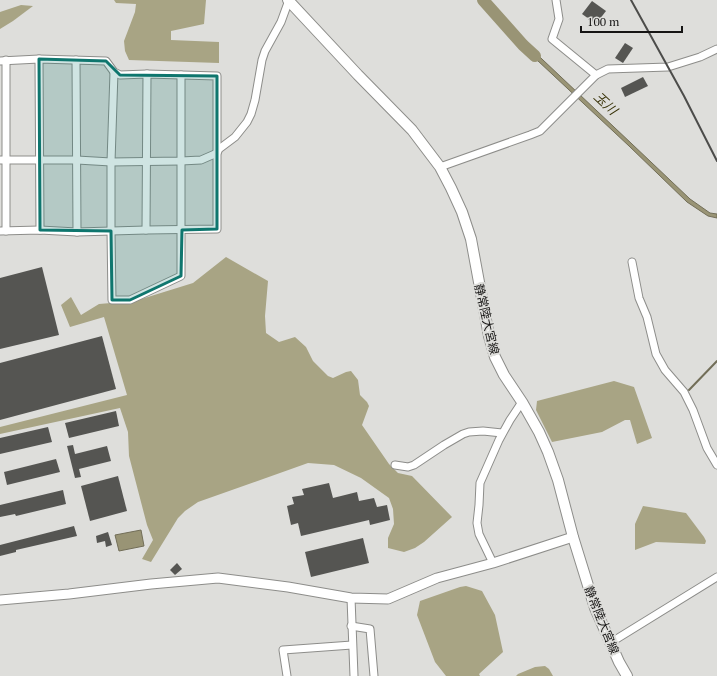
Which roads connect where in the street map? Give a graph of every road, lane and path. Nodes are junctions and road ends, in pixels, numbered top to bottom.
1 (288, 0) edge
2 (556, 0) edge
3 (717, 49) edge
4 (39, 59) junction
5 (3, 60) edge
6 (76, 60) junction
7 (114, 72) junction
8 (147, 74) junction
9 (181, 75) junction
10 (594, 77) junction
11 (217, 153) junction
12 (39, 159) junction
13 (3, 160) edge
14 (77, 160) junction
15 (146, 161) junction
16 (181, 161) junction
17 (111, 162) junction
18 (440, 167) junction
19 (40, 230) junction
20 (146, 230) junction
21 (182, 230) junction
22 (3, 231) edge
23 (111, 231) junction
24 (77, 232) junction
25 (632, 262) dead end
26 (522, 402) junction
27 (502, 434) junction
28 (395, 465) dead end
29 (717, 465) edge
30 (574, 538) junction
31 (493, 563) junction
32 (717, 578) edge
33 (351, 598) junction
34 (0, 600) edge
35 (351, 626) junction
36 (610, 643) junction
37 (352, 645) junction
38 (287, 676) edge
39 (354, 676) edge
40 (374, 676) edge
41 (627, 676) edge

1 - 11 street
1 - 18 main road, 静常陸大宮線
2 - 10 street
3 - 10 street
4 - 5 street
4 - 6 street
4 - 12 street
5 - 13 street
6 - 7 street
6 - 14 street
7 - 8 street
7 - 17 street
8 - 9 street
8 - 15 street
9 - 11 street
9 - 16 street
10 - 18 street
11 - 16 street
11 - 21 street
12 - 13 street
12 - 14 street
12 - 19 street
13 - 22 street
14 - 17 street
14 - 24 street
15 - 16 street
15 - 17 street
15 - 20 street
16 - 21 street
17 - 23 street
18 - 26 main road, 静常陸大宮線
19 - 22 street
19 - 24 street
20 - 21 street
20 - 23 street
21 - 23 street
23 - 24 street
25 - 29 street
26 - 27 street
26 - 30 main road, 静常陸大宮線
27 - 28 street
27 - 31 street
30 - 31 street
30 - 36 main road, 静常陸大宮線
31 - 33 street
32 - 36 street
33 - 34 street
33 - 35 street
35 - 37 street
35 - 40 street
36 - 41 main road, 静常陸大宮線
37 - 38 street
37 - 39 street

